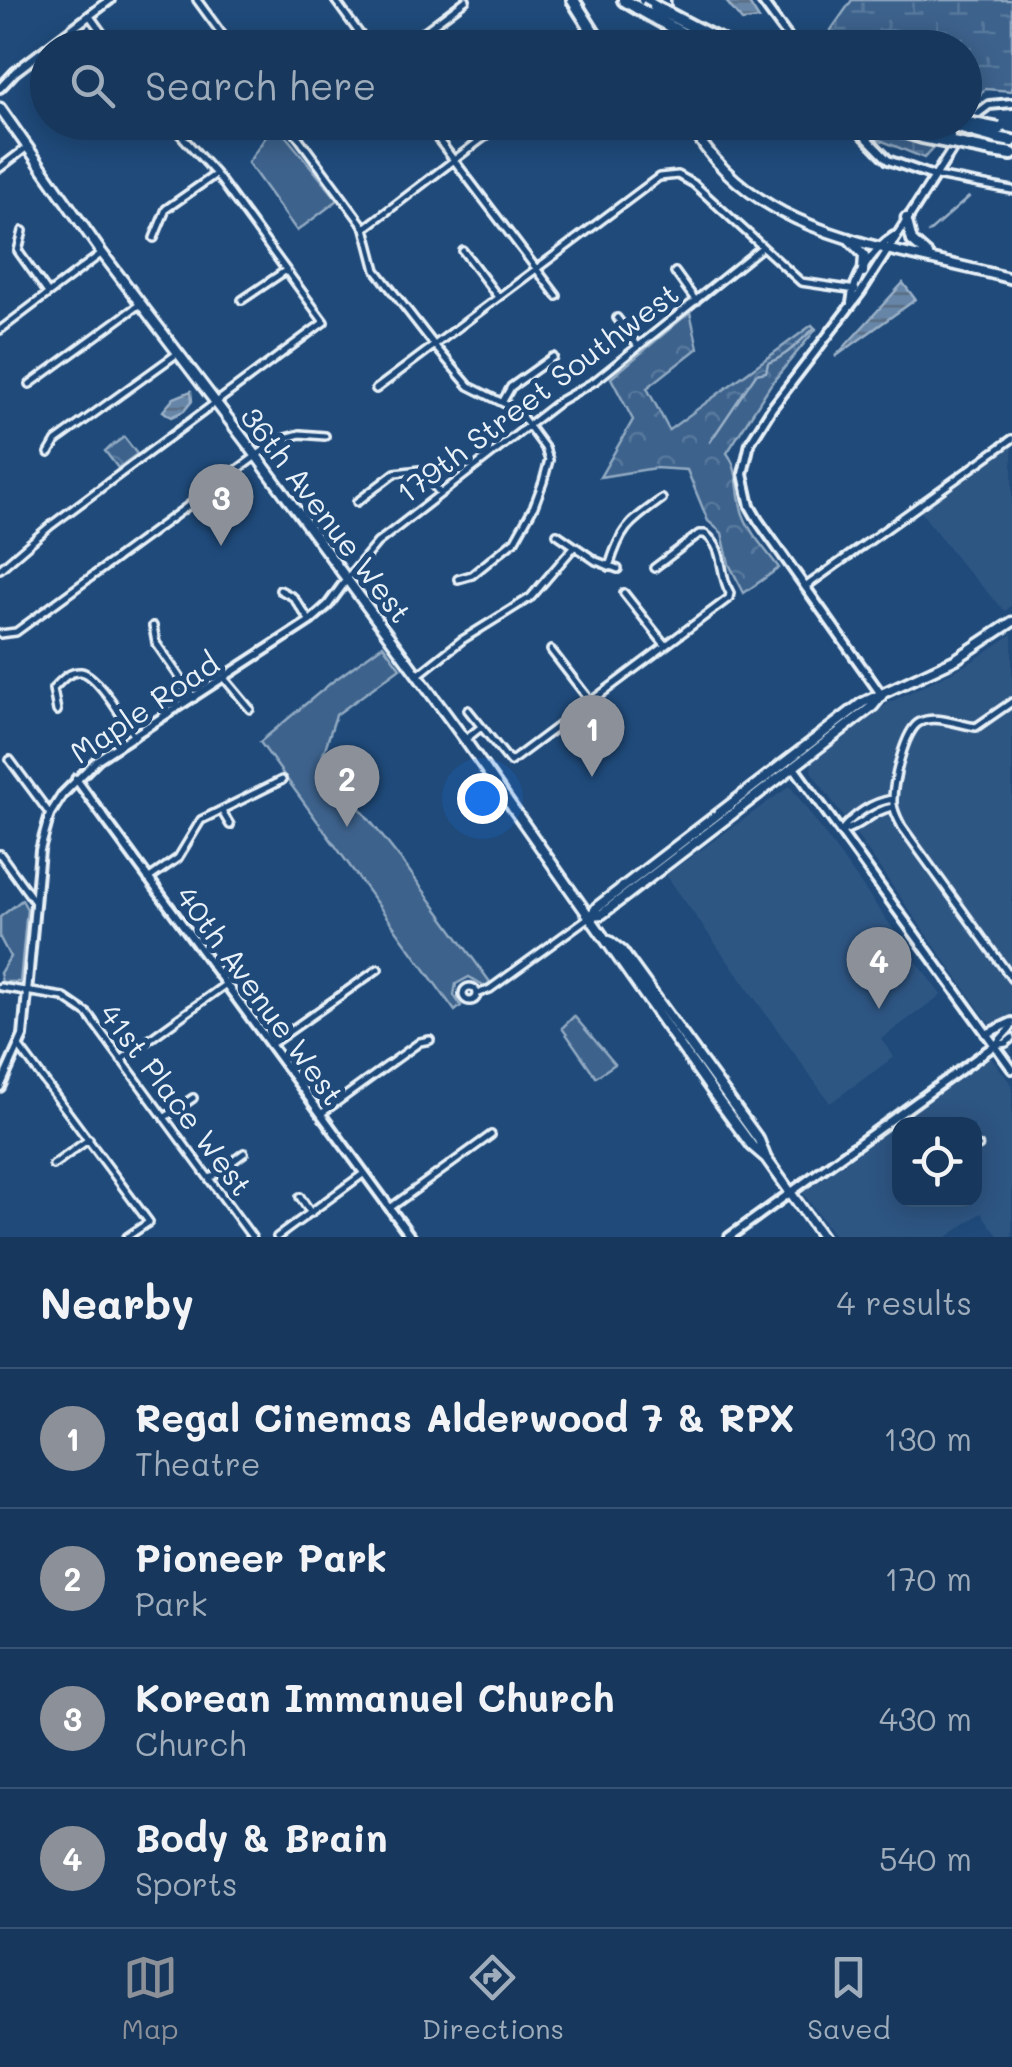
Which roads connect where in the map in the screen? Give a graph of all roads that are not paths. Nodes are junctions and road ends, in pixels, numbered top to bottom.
1 (110, 0) edge
2 (197, 0) edge
3 (335, 0) edge
4 (466, 0) edge
5 (574, 0) edge
6 (624, 0) edge
7 (761, 0) edge
8 (650, 3) edge
9 (89, 15) junction
10 (69, 30) edge
11 (100, 30) edge
12 (219, 30) edge
13 (357, 30) edge
14 (426, 30) edge
15 (592, 30) edge
16 (661, 30) edge
17 (689, 30) edge
18 (783, 30) edge
19 (30, 60) edge
20 (14, 72) junction
21 (0, 78) edge
22 (0, 88) edge
23 (1012, 103) edge
24 (982, 109) edge
25 (1, 112) edge
26 (1012, 132) edge
27 (982, 133) edge
28 (982, 136) edge
29 (982, 138) edge
30 (185, 140) edge
31 (300, 140) edge
32 (439, 140) edge
33 (482, 140) edge
34 (701, 140) edge
35 (869, 140) edge
36 (957, 140) edge
37 (978, 140) edge
38 (996, 141) junction
39 (1012, 142) edge
40 (26, 148) junction
41 (1012, 153) edge
42 (454, 162) junction
43 (0, 168) edge
44 (216, 174) junction
45 (933, 176) junction
46 (1012, 190) edge
47 (906, 218) junction
48 (365, 228) junction
49 (23, 230) dead end
50 (894, 236) junction
51 (154, 238) dead end
52 (848, 238) junction
53 (880, 245) junction
54 (761, 248) junction
55 (890, 248) junction
56 (463, 251) dead end
57 (102, 253) junction
58 (932, 258) junction
59 (536, 268) junction
60 (285, 270) junction
61 (675, 272) dead end
62 (863, 272) junction
63 (1012, 279) edge
64 (852, 289) junction
65 (862, 292) junction
66 (48, 293) junction
67 (557, 296) dead end
68 (498, 297) junction
69 (242, 300) dead end
70 (696, 301) junction
71 (140, 304) junction
72 (851, 304) junction
73 (616, 318) dead end
74 (0, 330) edge
75 (435, 346) junction
76 (638, 346) junction
77 (178, 353) junction
78 (553, 357) dead end
79 (30, 384) dead end
80 (376, 389) dead end
81 (503, 401) junction
82 (216, 403) junction
83 (529, 424) junction
84 (325, 436) dead end
85 (1012, 439) edge
86 (49, 453) dead end
87 (255, 454) junction
88 (440, 493) junction
89 (662, 499) dead end
90 (357, 502) dead end
91 (557, 534) dead end
92 (573, 548) junction
93 (610, 568) junction
94 (654, 568) dead end
95 (0, 569) edge
96 (618, 569) dead end
97 (347, 579) junction
98 (458, 579) dead end
99 (805, 587) junction
100 (280, 590) dead end
101 (624, 592) dead end
102 (310, 621) junction
103 (1012, 622) edge
104 (153, 626) dead end
105 (0, 634) edge
106 (666, 646) junction
107 (551, 650) dead end
108 (418, 675) junction
109 (224, 680) junction
110 (882, 695) junction
111 (194, 698) junction
112 (591, 702) junction
113 (1012, 702) edge
114 (250, 709) dead end
115 (468, 710) dead end
116 (57, 711) dead end
117 (481, 728) junction
118 (134, 737) junction
119 (465, 740) junction
120 (10, 760) dead end
121 (791, 764) junction
122 (76, 779) junction
123 (282, 780) dead end
124 (893, 803) junction
125 (221, 810) junction
126 (50, 814) junction
127 (726, 818) junction
128 (230, 825) dead end
129 (840, 832) junction
130 (678, 845) junction
131 (0, 854) edge
132 (654, 874) junction
133 (148, 879) junction
134 (34, 901) junction
135 (591, 916) junction
136 (378, 969) dead end
137 (1012, 979) edge
138 (226, 984) junction
139 (0, 987) edge
140 (29, 991) junction
141 (476, 994) dead end
142 (1012, 1024) edge
143 (986, 1034) junction
144 (1012, 1038) edge
145 (430, 1040) dead end
146 (270, 1045) junction
147 (994, 1045) junction
148 (20, 1048) junction
149 (121, 1060) junction
150 (1012, 1069) edge
151 (0, 1087) edge
152 (193, 1098) dead end
153 (320, 1114) junction
154 (164, 1118) junction
155 (491, 1135) dead end
156 (89, 1139) junction
157 (244, 1154) dead end
158 (53, 1165) dead end
159 (363, 1174) junction
160 (210, 1179) junction
161 (791, 1192) junction
162 (300, 1197) dead end
163 (390, 1208) junction
164 (311, 1212) junction
165 (127, 1237) edge
166 (252, 1237) edge
167 (277, 1237) edge
168 (410, 1237) edge
169 (729, 1237) edge
170 (822, 1237) edge

1 - 9 street
2 - 12 street
3 - 13 street
4 - 14 street
5 - 15 highway
6 - 8 highway
7 - 18 street
8 - 16 main road
8 - 17 highway, bridge
9 - 10 street
9 - 11 street
19 - 20 street
20 - 21 street
20 - 22 street
23 - 24 street
25 - 40 main road, 36th Avenue West
26 - 38 highway
27 - 38 highway, bridge
28 - 38 highway, bridge
29 - 38 highway, bridge
30 - 44 street
31 - 48 street
32 - 42 street
33 - 42 street
34 - 52 main road
35 - 45 street
36 - 45 street
37 - 38 highway, bridge
38 - 39 highway
38 - 41 highway
40 - 43 street
40 - 57 main road, 36th Avenue West
42 - 48 street
42 - 59 street
44 - 51 street
44 - 60 street
45 - 46 street
45 - 47 street
47 - 50 street
47 - 58 main road
48 - 75 street
49 - 66 street
50 - 53 street
50 - 55 street
52 - 53 main road
52 - 62 main road
53 - 55 main road
53 - 62 street
54 - 59 street
54 - 64 street
54 - 70 street, 179th Street Southwest
55 - 58 main road
55 - 65 street
56 - 68 street
57 - 66 street
57 - 71 main road, 36th Avenue West
58 - 63 main road
59 - 67 street
59 - 68 street
60 - 69 street
60 - 82 street
61 - 70 street
62 - 64 street
64 - 65 street
64 - 72 street
65 - 72 street
66 - 74 street
68 - 75 street
70 - 76 street, 179th Street Southwest
71 - 77 main road, 36th Avenue West
71 - 79 street
72 - 99 street
73 - 76 street
75 - 80 street
75 - 81 street
76 - 83 street, 179th Street Southwest
77 - 82 main road, 36th Avenue West
77 - 86 street
78 - 81 street
81 - 83 street
82 - 87 main road, 36th Avenue West
82 - 95 street
83 - 88 street, 179th Street Southwest
83 - 98 street
84 - 87 street
85 - 99 street
87 - 97 main road, 36th Avenue West
87 - 105 street
88 - 90 street
88 - 97 street, 179th Street Southwest
89 - 93 street
91 - 92 street
92 - 93 street
92 - 108 street
93 - 96 street
94 - 106 street
97 - 102 street, Maple Road
97 - 108 main road, 36th Avenue West
99 - 110 street
100 - 102 street
101 - 106 street
102 - 109 street, Maple Road
103 - 110 main road
104 - 111 street
106 - 112 street
107 - 112 street
108 - 119 main road, 36th Avenue West
109 - 111 street, Maple Road
109 - 114 street
110 - 121 main road
111 - 118 street, Maple Road
112 - 117 street
113 - 124 street
115 - 117 street
116 - 118 street
117 - 119 street
118 - 122 street, Maple Road
119 - 135 main road, 36th Avenue West
120 - 126 street
121 - 127 main road
121 - 129 street
121 - 130 main road
122 - 126 street, Maple Road
122 - 133 street, 40th Avenue West
123 - 125 street
124 - 129 street
124 - 137 street
125 - 128 street
125 - 133 street
126 - 134 street, Maple Road
127 - 130 main road
127 - 132 main road
129 - 143 street
130 - 132 main road
130 - 135 main road
131 - 134 street
132 - 135 main road
133 - 138 street, 40th Avenue West
134 - 140 street, Maple Road
135 - 141 street
135 - 161 main road, 36th Avenue West
136 - 146 street
138 - 146 street, 40th Avenue West
138 - 149 street
139 - 140 street, 41st Place West
140 - 148 street, Maple Road
140 - 149 street, 41st Place West
142 - 143 street
142 - 147 street
143 - 147 street
144 - 147 street
145 - 153 street
146 - 153 street, 40th Avenue West
147 - 150 street
147 - 161 street
148 - 151 street, Maple Road
148 - 156 street
149 - 154 street, 41st Place West
152 - 154 street
153 - 159 street, 40th Avenue West
154 - 160 street, 41st Place West
155 - 163 street
156 - 158 street
156 - 165 street
157 - 160 street
159 - 163 street, 40th Avenue West
159 - 164 street
160 - 166 street, 41st Place West
161 - 169 street
161 - 170 main road, 36th Avenue West
162 - 164 street
163 - 168 street, 40th Avenue West
164 - 167 street

